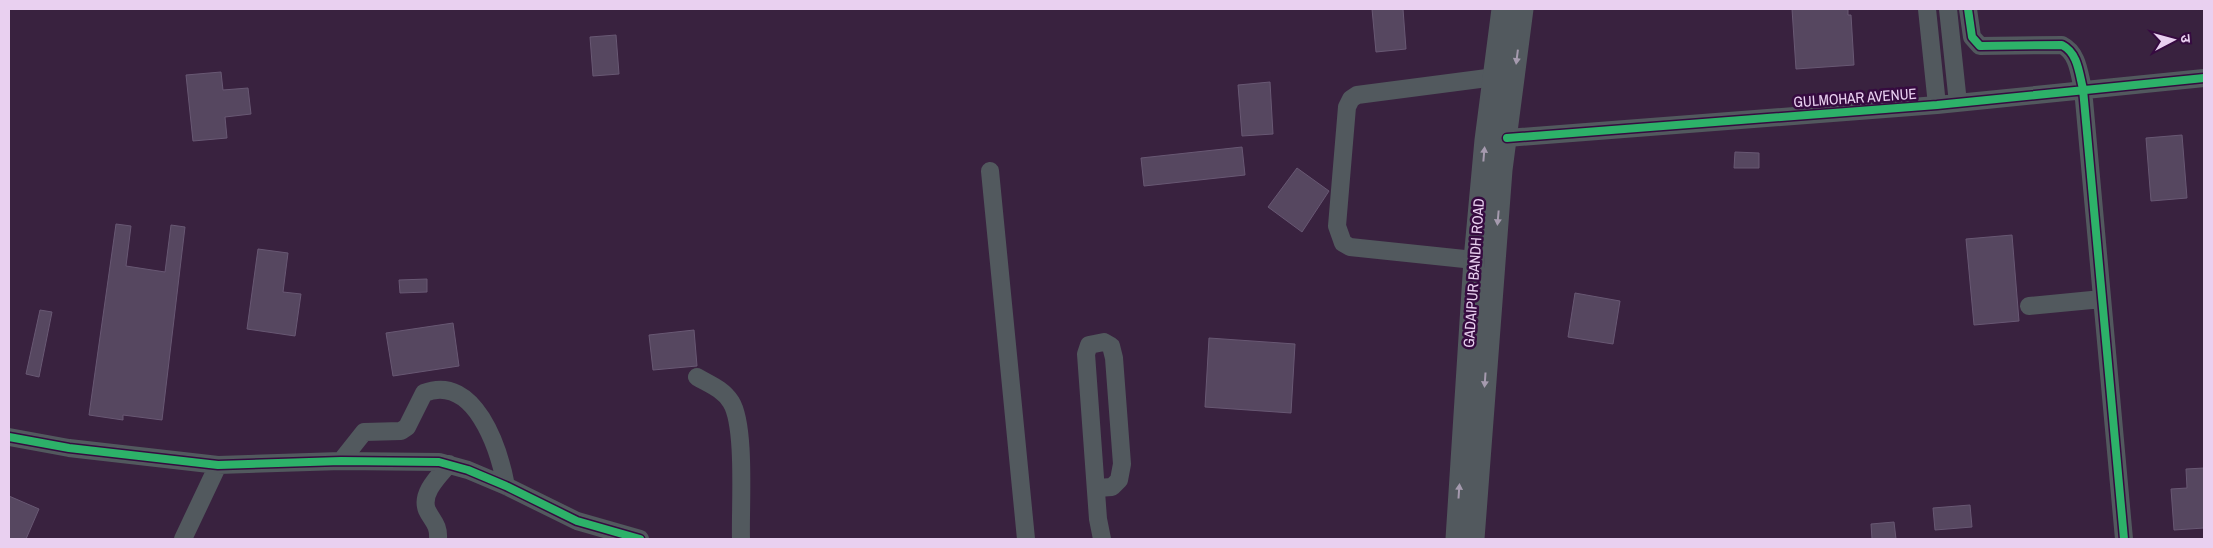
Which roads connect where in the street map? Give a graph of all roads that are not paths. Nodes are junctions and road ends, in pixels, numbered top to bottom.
1 (1502, 9) edge
2 (1524, 9) edge
3 (1928, 9) edge
4 (1948, 9) edge
5 (1968, 9) edge
6 (1495, 77) junction
7 (2204, 78) edge
8 (2083, 89) junction
9 (1958, 103) junction
10 (1937, 105) junction
11 (1506, 138) junction
12 (990, 171) dead end
13 (1474, 260) junction
14 (2102, 299) junction
15 (2029, 306) dead end
16 (697, 378) dead end
17 (9, 437) edge
18 (342, 461) junction
19 (449, 464) junction
20 (218, 465) junction
21 (506, 486) junction
22 (1097, 488) junction
23 (183, 539) edge
24 (438, 539) edge
25 (640, 539) edge
26 (741, 539) edge
27 (1026, 539) edge
28 (1102, 539) edge
29 (1456, 539) edge
30 (1474, 539) edge
31 (2124, 539) edge

1 - 6 street, GADAIPUR BANDH ROAD
2 -> 11 street
3 - 10 street
4 - 9 street
5 - 8 street
13 -> 6 street, GADAIPUR BANDH ROAD
6 - 13 street
7 - 8 street, GULMOHAR AVENUE
8 - 9 street, GULMOHAR AVENUE
8 - 14 street
9 - 10 street, GULMOHAR AVENUE
10 - 11 street, GULMOHAR AVENUE
11 -> 30 street
12 - 27 street
29 -> 13 street, GADAIPUR BANDH ROAD
14 - 15 street
14 - 31 street
16 - 26 street
17 - 20 street
18 - 19 street
18 - 20 street
18 - 21 street
19 - 21 street
19 - 24 street
20 - 23 street
21 - 25 street
22 - 22 street
22 - 28 street

